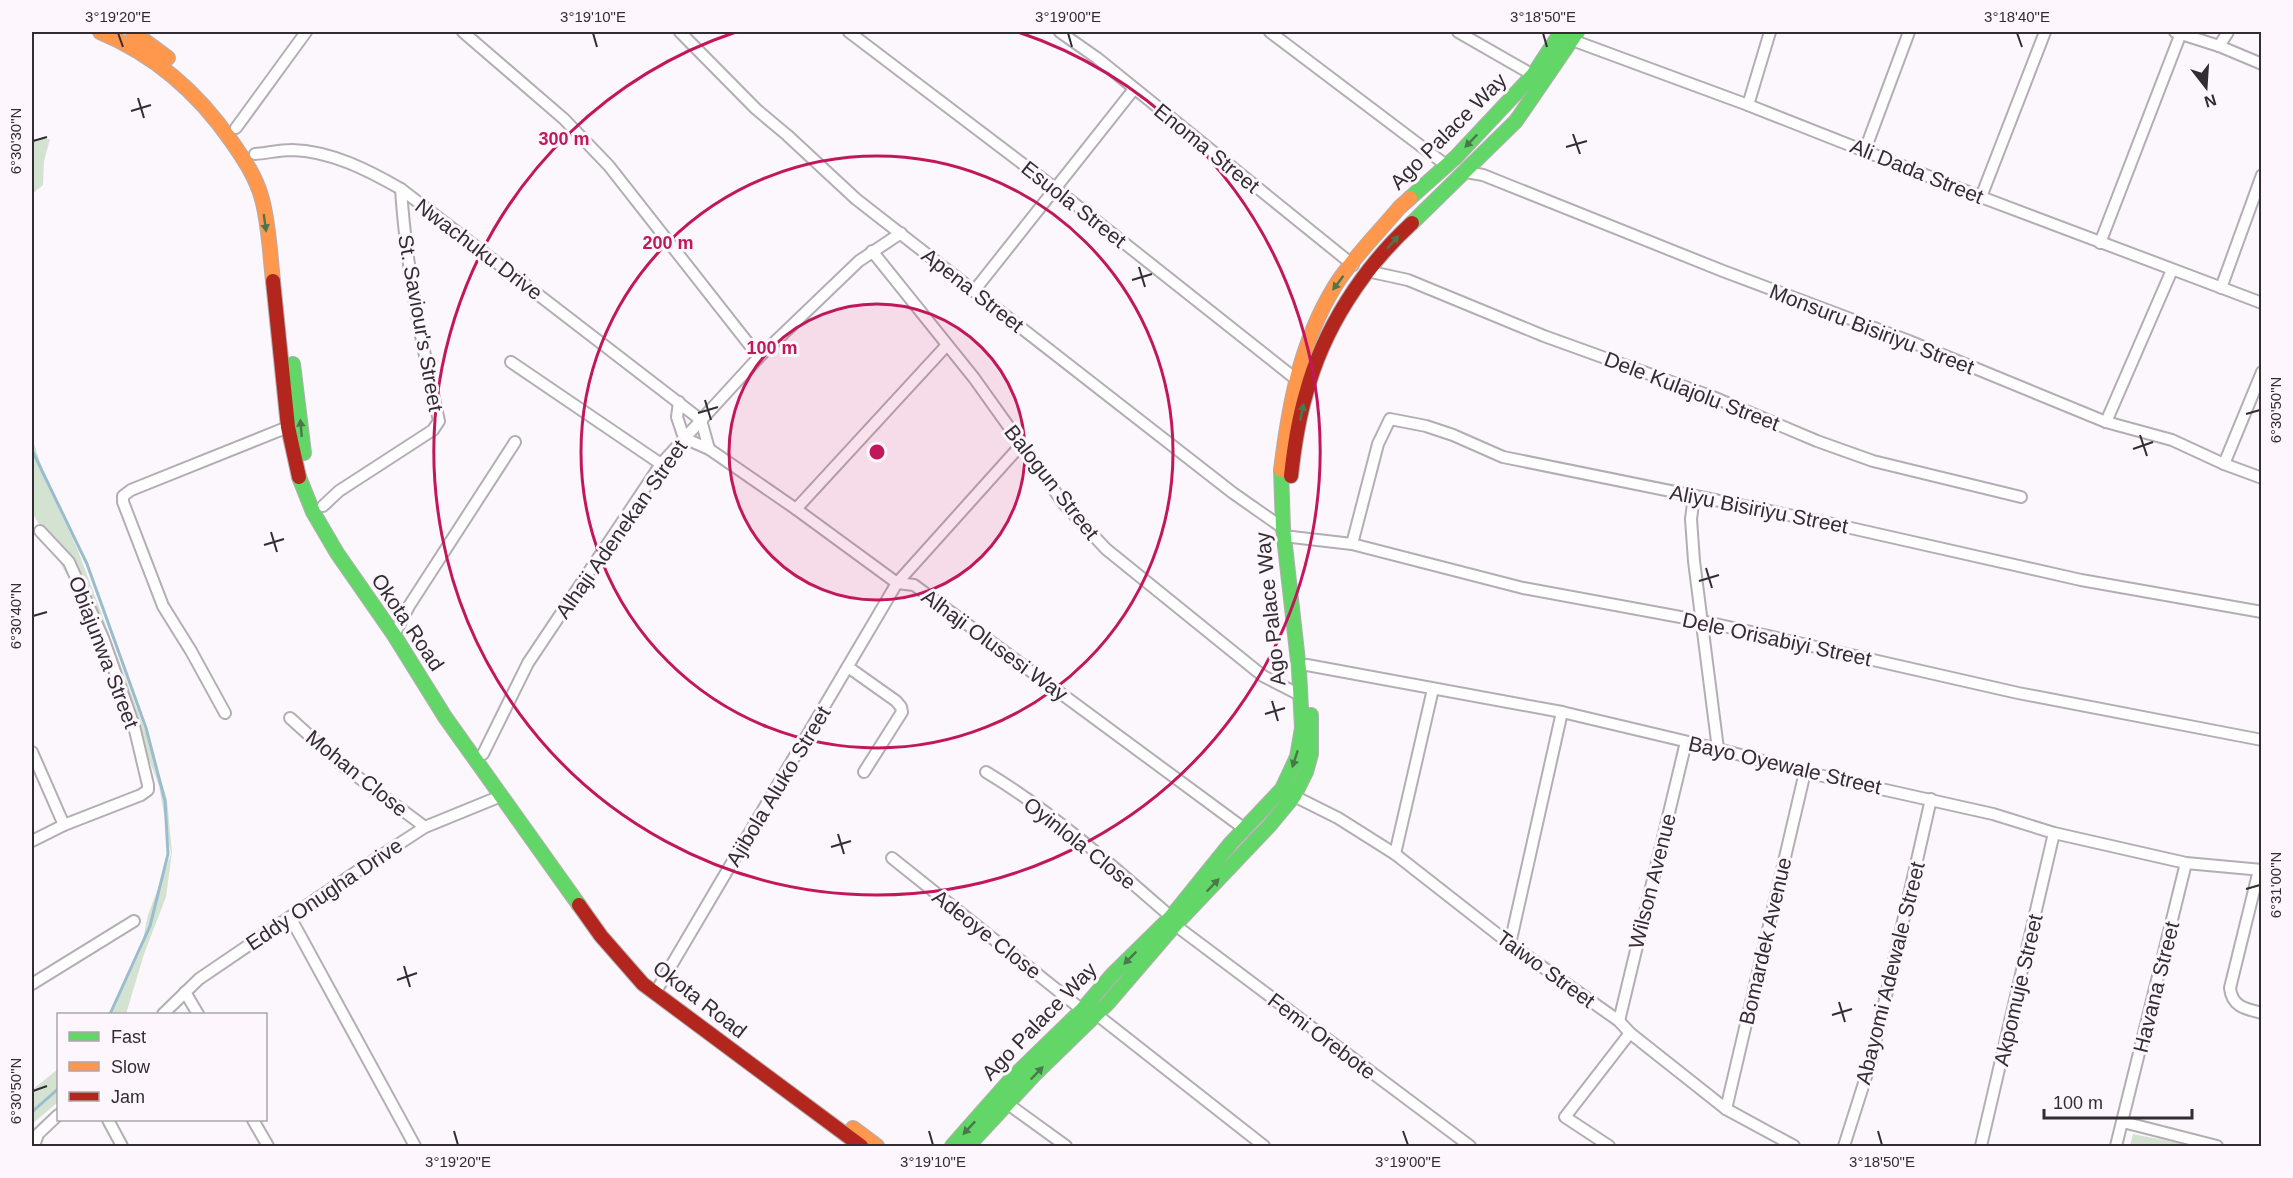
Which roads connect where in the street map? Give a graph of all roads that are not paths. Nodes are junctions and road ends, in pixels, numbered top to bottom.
1 (100, 32) edge
2 (133, 32) edge
3 (306, 32) edge
4 (463, 32) edge
5 (680, 32) edge
6 (849, 32) edge
7 (1060, 32) edge
8 (1269, 32) edge
9 (1458, 32) edge
10 (1770, 32) edge
11 (1909, 32) edge
12 (2045, 32) edge
13 (2178, 32) edge
14 (2228, 32) edge
15 (1570, 34) edge
16 (2219, 46) junction
17 (155, 54) junction
18 (2262, 64) edge
19 (1533, 75) junction
20 (1134, 89) junction
21 (1506, 105) junction
22 (1748, 105) junction
23 (1494, 117) junction
24 (1516, 121) junction
25 (236, 128) junction
26 (1504, 134) junction
27 (1865, 150) junction
28 (255, 154) junction
29 (1446, 165) junction
30 (1466, 172) junction
31 (2262, 174) edge
32 (401, 189) junction
33 (1056, 189) junction
34 (1981, 197) junction
35 (900, 233) junction
36 (2100, 243) junction
37 (872, 251) junction
38 (1353, 266) junction
39 (2172, 270) junction
40 (1367, 271) junction
41 (2221, 288) junction
42 (974, 291) junction
43 (2262, 303) edge
44 (947, 345) junction
45 (759, 357) junction
46 (287, 359) junction
47 (511, 362) dead end
48 (2262, 372) edge
49 (1297, 380) junction
50 (679, 402) junction
51 (701, 420) junction
52 (2106, 422) junction
53 (288, 426) junction
54 (684, 438) junction
55 (515, 442) dead end
56 (1021, 445) junction
57 (709, 449) junction
58 (661, 464) junction
59 (2224, 465) junction
60 (2262, 478) edge
61 (1694, 496) junction
62 (2021, 497) dead end
63 (323, 506) junction
64 (796, 509) junction
65 (40, 531) dead end
66 (1288, 532) junction
67 (1352, 544) junction
68 (897, 583) junction
69 (2262, 612) edge
70 (1702, 621) junction
71 (396, 632) junction
72 (1306, 665) junction
73 (848, 667) junction
74 (1432, 689) junction
75 (1300, 695) junction
76 (1562, 712) junction
77 (225, 713) dead end
78 (290, 718) dead end
79 (2262, 740) edge
80 (1686, 742) junction
81 (1718, 749) junction
82 (32, 752) edge
83 (483, 754) junction
84 (864, 772) dead end
85 (986, 772) dead end
86 (1805, 772) junction
87 (501, 796) junction
88 (1294, 796) junction
89 (1931, 799) junction
90 (64, 825) junction
91 (425, 827) junction
92 (1246, 830) junction
93 (2054, 833) junction
94 (32, 841) edge
95 (1395, 855) junction
96 (891, 858) dead end
97 (2186, 863) junction
98 (2260, 870) edge
99 (290, 917) junction
100 (134, 921) dead end
101 (1173, 921) junction
102 (1510, 944) junction
103 (32, 984) edge
104 (658, 988) junction
105 (186, 992) junction
106 (164, 1013) edge
107 (197, 1013) edge
108 (2262, 1013) edge
109 (1090, 1014) junction
110 (1619, 1021) junction
111 (1630, 1033) junction
112 (1008, 1104) junction
113 (1726, 1109) junction
114 (57, 1116) edge
115 (109, 1121) edge
116 (254, 1121) edge
117 (2123, 1122) junction
118 (34, 1146) edge
119 (122, 1146) edge
120 (268, 1146) edge
121 (415, 1146) edge
122 (861, 1146) edge
123 (877, 1146) edge
124 (952, 1146) edge
125 (968, 1146) edge
126 (1066, 1146) edge
127 (1264, 1146) edge
128 (1470, 1146) edge
129 (1609, 1146) edge
130 (1794, 1146) edge
131 (1844, 1146) edge
132 (1981, 1146) edge
133 (2116, 1146) edge
134 (2217, 1146) edge

1 - 17 main road, Okota Road
2 - 17 main road, Okota Road
3 - 25 street
4 - 45 street
5 - 35 street, Apena Street
6 - 33 street, Esuola Street
7 - 20 street, Enoma Street
8 - 29 street
9 - 19 street
10 - 22 street
11 - 27 street
12 - 34 street
13 - 16 street
13 - 36 street
14 - 16 street
15 - 19 main road, Ago Palace Way
15 - 22 street, Ali Dada Street
15 - 24 main road, Ago Palace Way
16 - 18 street
17 - 25 main road, Okota Road
17 -> 46 main road, Okota Road
19 - 21 main road, Ago Palace Way
20 - 33 street
20 - 38 street, Enoma Street
21 - 23 main road, Ago Palace Way
21 - 24 main road
22 - 27 street, Ali Dada Street
23 - 26 main road
23 -> 29 main road, Ago Palace Way
24 - 26 main road, Ago Palace Way
25 - 28 main road, Okota Road
26 - 30 main road, Ago Palace Way
27 - 34 street, Ali Dada Street
28 - 32 street, Nwachuku Drive
28 - 46 main road, Okota Road
29 - 38 main road, Ago Palace Way
40 -> 30 main road, Ago Palace Way
30 - 52 street, Monsuru Bisiriyu Street
31 - 41 street
32 - 50 street, Nwachuku Drive
32 - 63 street, St. Saviour's Street
33 - 42 street
33 - 49 street, Esuola Street
34 - 36 street, Ali Dada Street
35 - 37 street, Alhaji Adenekan Street
35 - 42 street, Apena Street
36 - 39 street, Ali Dada Street
37 - 44 street, Balogun Street
37 - 45 street, Alhaji Adenekan Street
38 -> 49 main road, Ago Palace Way
39 - 41 street, Ali Dada Street
39 - 52 street
40 - 62 street, Dele Kulajolu Street
66 -> 40 main road, Ago Palace Way
41 - 43 street, Ali Dada Street
42 - 66 street, Apena Street
44 - 56 street, Balogun Street
44 - 64 street
45 - 51 street, Alhaji Adenekan Street
46 - 53 main road, Okota Road
63 -> 46 main road, Okota Road
47 - 58 street
48 - 59 street
49 - 66 main road, Ago Palace Way
50 - 51 street, Nwachuku Drive
50 - 54 street
51 - 54 street, Alhaji Adenekan Street
51 - 57 street
52 - 59 street, Monsuru Bisiriyu Street
53 - 71 main road, Okota Road
53 - 77 street
54 - 57 street, Alhaji Olusesi Way
54 - 58 street, Alhaji Adenekan Street
55 - 71 street
56 - 68 street, Ajibola Aluko Street
56 - 75 street, Balogun Street
57 - 64 street, Alhaji Olusesi Way
58 - 83 street, Alhaji Adenekan Street
59 - 60 street, Monsuru Bisiriyu Street
61 - 67 street, Aliyu Bisiriyu Street
61 - 69 street, Aliyu Bisiriyu Street
61 - 70 street
63 - 71 main road, Okota Road
64 - 68 street, Alhaji Olusesi Way
65 - 90 street, Obiajunwa Street
66 - 67 street, Dele Orisabiyi Street
66 - 72 main road, Ago Palace Way
66 - 75 main road, Ago Palace Way
67 - 70 street, Dele Orisabiyi Street
68 - 73 street, Ajibola Aluko Street
68 - 92 street, Alhaji Olusesi Way
70 - 79 street, Dele Orisabiyi Street
70 - 81 street
71 - 83 main road, Okota Road
71 - 87 main road, Okota Road
72 - 74 street, Bayo Oyewale Street
72 - 88 main road, Ago Palace Way
73 - 84 street
73 - 104 street, Ajibola Aluko Street
74 - 76 street, Bayo Oyewale Street
74 - 95 street
75 -> 92 main road, Ago Palace Way
76 - 80 street, Bayo Oyewale Street
76 - 102 street
78 - 91 street, Mohan Close
80 - 81 street, Bayo Oyewale Street
80 - 110 street, Wilson Avenue
81 - 86 street, Bayo Oyewale Street
82 - 90 street
83 - 104 main road, Okota Road
85 - 101 street, Oyinlola Close
86 - 89 street, Bayo Oyewale Street
86 - 113 street, Bomardek Avenue
87 - 91 street, Eddy Onugha Drive
87 - 122 main road, Okota Road
88 - 95 street, Taiwo Street
101 -> 88 main road, Ago Palace Way
89 - 93 street, Bayo Oyewale Street
89 - 131 street, Abayomi Adewale Street
90 - 94 street
91 - 99 street, Eddy Onugha Drive
92 - 101 main road, Ago Palace Way
93 - 97 street, Bayo Oyewale Street
93 - 132 street, Akpomuje Street
95 - 102 street, Taiwo Street
96 - 109 street, Adeoye Close
97 - 98 street, Bayo Oyewale Street
97 - 117 street, Havana Street
98 - 108 street
99 - 105 street, Eddy Onugha Drive
99 - 121 street
100 - 103 street
101 - 109 main road, Ago Palace Way
101 - 128 street, Femi Orebote
102 - 110 street, Taiwo Street
104 - 123 main road, Okota Road
105 - 106 street, Eddy Onugha Drive
105 - 107 street
112 -> 109 main road, Ago Palace Way
109 -> 124 main road, Ago Palace Way
109 - 127 street, Adeoye Close
110 - 111 street, Taiwo Street
111 - 113 street, Taiwo Street
111 - 129 street
112 - 125 main road, Ago Palace Way
112 - 126 street
113 - 130 street, Taiwo Street
114 - 118 street
115 - 119 street
116 - 120 street
117 - 133 street, Havana Street
117 - 134 street

